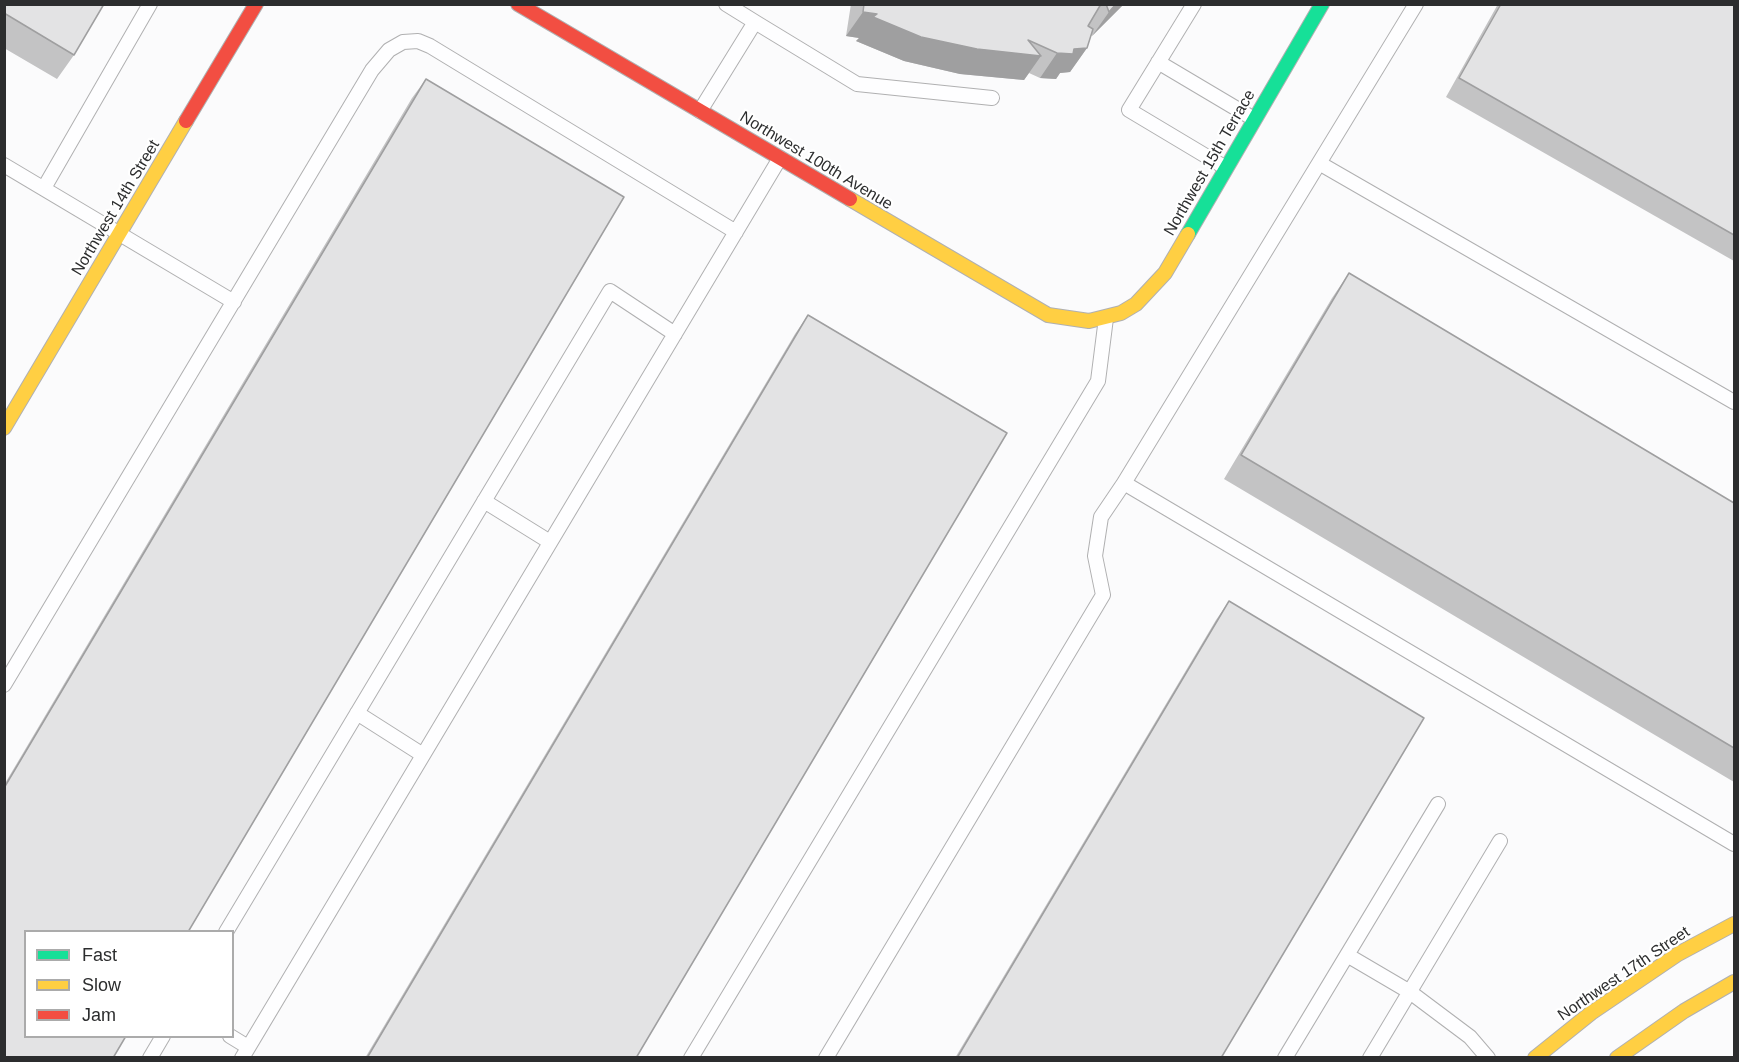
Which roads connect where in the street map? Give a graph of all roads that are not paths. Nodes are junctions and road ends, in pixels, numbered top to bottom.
1 (150, 4) edge
2 (256, 4) edge
3 (518, 4) edge
4 (726, 4) edge
5 (1194, 4) edge
6 (1322, 4) edge
7 (1416, 4) edge
8 (755, 22) junction
9 (1158, 62) junction
10 (992, 98) dead end
11 (700, 111) junction
12 (1254, 120) junction
13 (780, 158) junction
14 (1319, 163) junction
15 (4, 165) edge
16 (1226, 168) junction
17 (44, 188) junction
18 (736, 231) junction
19 (120, 234) junction
20 (234, 302) junction
21 (1106, 318) junction
22 (675, 334) junction
23 (1734, 402) edge
24 (4, 428) edge
25 (1124, 483) junction
26 (484, 501) junction
27 (550, 542) junction
28 (4, 685) edge
29 (357, 713) junction
30 (423, 755) junction
31 (1438, 804) dead end
32 (1500, 841) dead end
33 (1734, 844) edge
34 (1734, 924) edge
35 (227, 930) edge
36 (1347, 955) junction
37 (1734, 982) edge
38 (1410, 992) junction
39 (162, 1038) edge
40 (232, 1038) edge
41 (245, 1052) edge
42 (150, 1058) edge
43 (691, 1058) edge
44 (826, 1058) edge
45 (1285, 1058) edge
46 (1370, 1058) edge
47 (1488, 1058) edge
48 (1535, 1058) edge
49 (1617, 1058) edge

1 - 17 lane
2 - 19 street, Northwest 14th Street
3 - 11 street, Northwest 100th Avenue
4 - 8 lane
5 - 9 lane
6 - 12 street, Northwest 15th Terrace
7 - 14 lane
8 - 10 lane
8 - 11 lane
9 - 12 lane
9 - 16 lane
11 - 13 street, Northwest 100th Avenue
12 - 16 street, Northwest 15th Terrace
13 - 18 lane
13 - 21 street, Northwest 100th Avenue
14 - 23 lane
14 - 25 lane
15 - 17 lane
16 - 21 street, Northwest 15th Terrace
17 - 19 lane
18 - 20 lane
18 - 22 lane
19 - 20 lane
19 - 24 street, Northwest 14th Street
20 - 28 lane
21 - 43 lane
22 - 26 lane
22 - 27 lane
25 - 33 lane
25 - 44 lane
26 - 27 lane
26 - 29 lane
27 - 30 lane
29 - 30 lane
29 - 35 lane
30 - 41 lane
31 - 36 lane
32 - 38 lane
34 - 48 street, Northwest 17th Street
36 - 38 lane
36 - 45 lane
37 - 49 street
38 - 46 lane
38 - 47 lane
39 - 42 lane
40 - 41 lane

